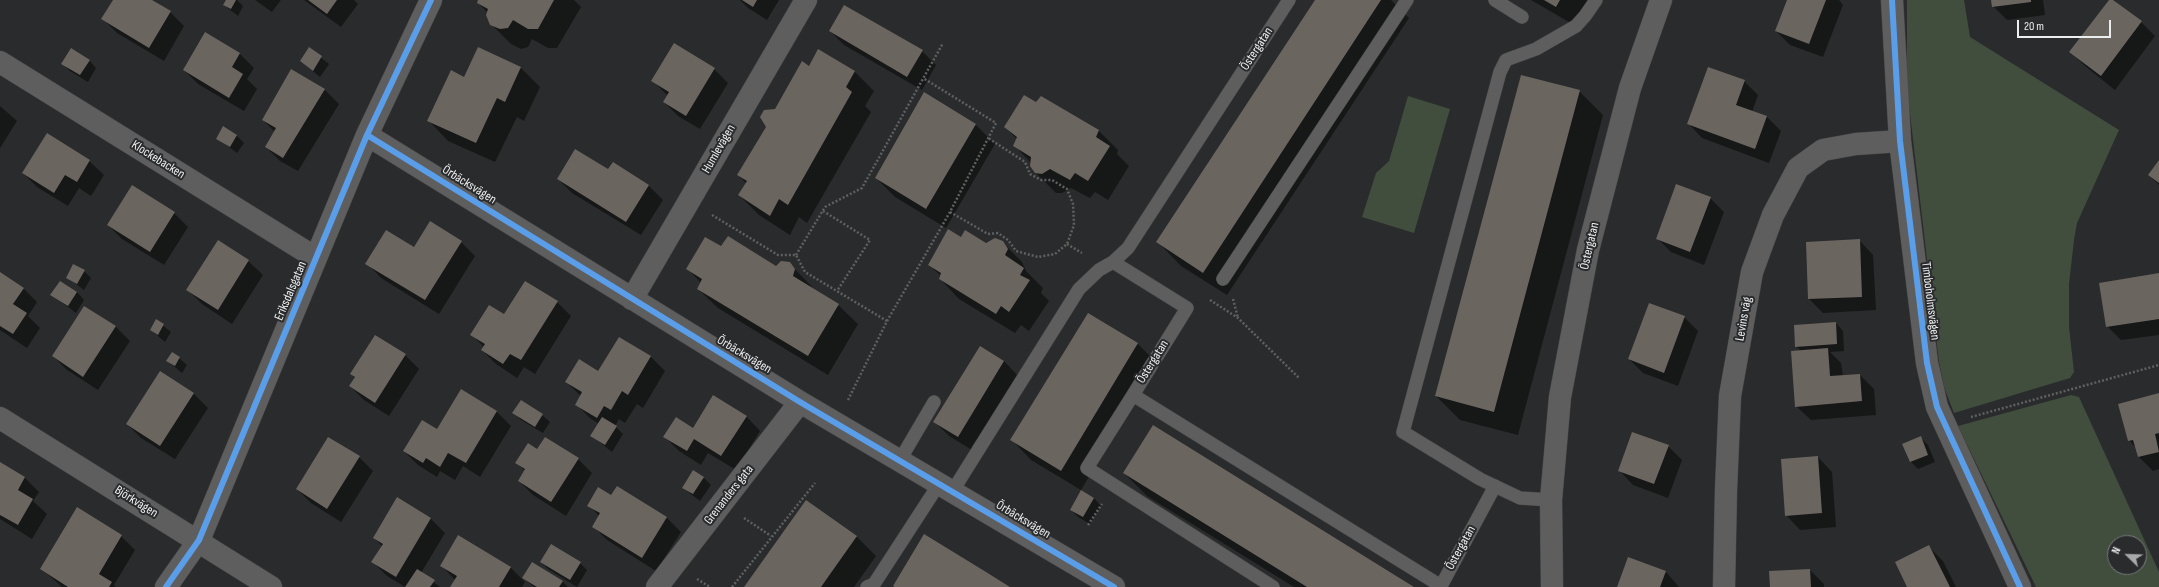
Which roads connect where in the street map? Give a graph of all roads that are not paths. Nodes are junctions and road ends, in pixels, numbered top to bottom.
1 (431, 0) edge
2 (806, 0) edge
3 (1289, 0) edge
4 (1407, 0) edge
5 (1495, 0) edge
6 (1596, 0) edge
7 (1661, 0) edge
8 (1892, 0) edge
9 (1522, 17) dead end
10 (0, 62) edge
11 (367, 135) junction
12 (1900, 141) junction
13 (316, 258) junction
14 (1113, 262) junction
15 (1223, 280) dead end
16 (632, 299) junction
17 (1133, 395) junction
18 (800, 402) junction
19 (934, 402) dead end
20 (0, 418) edge
21 (900, 460) junction
22 (1495, 486) junction
23 (946, 488) junction
24 (1551, 500) junction
25 (198, 540) junction
26 (1442, 586) edge
27 (166, 587) edge
28 (272, 587) edge
29 (657, 587) edge
30 (867, 587) edge
31 (1114, 587) edge
32 (1273, 587) edge
33 (1552, 587) edge
34 (1724, 587) edge
35 (2020, 587) edge

1 - 11 street, Eriksdalsgatan
2 - 16 street, Humlevägen
3 - 14 lane, Östergatan
4 - 15 lane
5 - 9 lane
6 - 22 lane
7 - 24 street, Östergatan
8 - 12 street, Timboholmsvägen
10 - 13 street, Klockebacken
11 - 13 street, Eriksdalsgatan
11 - 16 street, Örbäcksvägen
12 - 34 street, Levins väg
12 - 35 street, Timboholmsvägen
13 - 25 street, Eriksdalsgatan
14 - 17 lane, Östergatan
14 - 23 lane, Östergatan
16 - 18 street, Örbäcksvägen
17 - 26 lane, Östergatan
17 - 32 lane
18 - 21 street, Örbäcksvägen
18 - 29 street, Grenanders gata
19 - 21 lane
20 - 25 street, Björkvägen
21 - 23 street, Örbäcksvägen
22 - 24 lane
22 - 26 lane, Östergatan
23 - 30 lane, Östergatan
23 - 31 street, Örbäcksvägen
24 - 33 street, Östergatan
25 - 27 street, Eriksdalsgatan
25 - 28 street, Björkvägen

